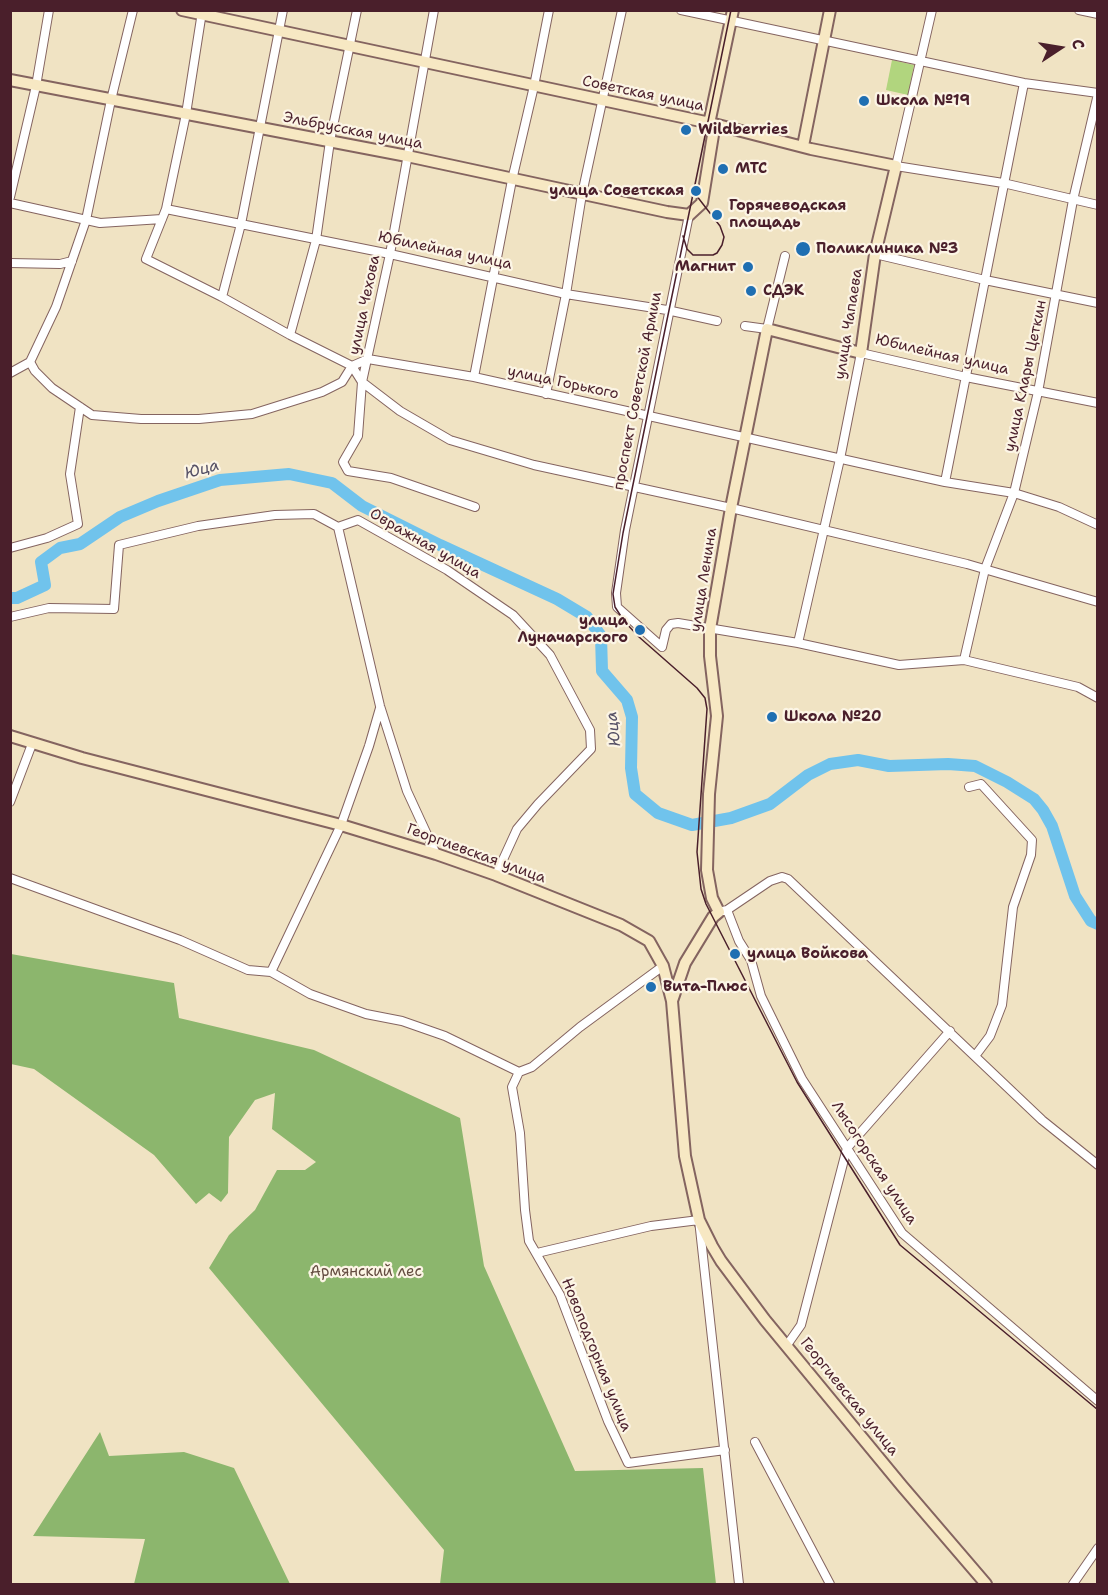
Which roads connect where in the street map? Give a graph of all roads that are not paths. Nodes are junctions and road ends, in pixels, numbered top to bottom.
1 (49, 10) edge
2 (133, 10) edge
3 (182, 10) edge
4 (283, 10) edge
5 (357, 10) edge
6 (434, 10) edge
7 (549, 10) edge
8 (622, 10) edge
9 (681, 10) edge
10 (830, 10) edge
11 (932, 10) edge
12 (1079, 10) edge
13 (202, 13) edge
14 (1098, 14) edge
15 (732, 16) edge
16 (279, 31) junction
17 (825, 41) junction
18 (350, 46) junction
19 (922, 60) junction
20 (424, 62) junction
21 (10, 80) edge
22 (1024, 83) junction
23 (36, 86) junction
24 (534, 86) junction
25 (1098, 93) edge
26 (111, 100) junction
27 (602, 100) junction
28 (186, 114) junction
29 (710, 123) junction
30 (261, 128) junction
31 (330, 141) junction
32 (803, 146) junction
33 (407, 156) junction
34 (896, 166) junction
35 (512, 180) junction
36 (1004, 183) junction
37 (582, 194) junction
38 (10, 197) edge
39 (1074, 200) junction
40 (10, 203) edge
41 (1098, 205) edge
42 (166, 209) junction
43 (689, 215) junction
44 (162, 219) junction
45 (86, 220) junction
46 (241, 225) junction
47 (316, 240) junction
48 (390, 254) junction
49 (875, 254) junction
50 (785, 256) dead end
51 (72, 261) junction
52 (10, 262) edge
53 (493, 277) junction
54 (985, 280) junction
55 (566, 294) junction
56 (1057, 295) junction
57 (222, 297) junction
58 (1098, 303) edge
59 (669, 310) junction
60 (717, 321) dead end
61 (745, 326) dead end
62 (767, 329) junction
63 (290, 335) junction
64 (861, 353) junction
65 (368, 359) junction
66 (30, 362) junction
67 (352, 366) junction
68 (10, 373) edge
69 (474, 377) junction
70 (966, 377) junction
71 (362, 382) junction
72 (1038, 392) junction
73 (546, 394) junction
74 (1098, 403) edge
75 (80, 407) junction
76 (649, 415) junction
77 (746, 438) junction
78 (840, 459) junction
79 (945, 482) junction
80 (634, 487) junction
81 (1014, 493) junction
82 (475, 507) dead end
83 (731, 508) junction
84 (1098, 525) edge
85 (338, 527) junction
86 (825, 530) junction
87 (10, 548) edge
88 (985, 569) junction
89 (1098, 602) edge
90 (10, 617) edge
91 (710, 629) junction
92 (798, 643) junction
93 (964, 660) junction
94 (1098, 698) edge
95 (380, 706) junction
96 (10, 736) edge
97 (32, 744) junction
98 (969, 788) dead end
99 (10, 802) edge
100 (341, 825) junction
101 (436, 854) junction
102 (496, 875) junction
103 (10, 878) edge
104 (723, 911) junction
105 (685, 963) junction
106 (663, 966) junction
107 (271, 972) junction
108 (672, 1000) junction
109 (950, 1031) junction
110 (975, 1056) junction
111 (519, 1072) junction
112 (847, 1148) junction
113 (1098, 1165) edge
114 (699, 1220) junction
115 (537, 1254) junction
116 (787, 1344) junction
117 (1098, 1401) edge
118 (755, 1442) dead end
119 (725, 1450) junction
120 (1098, 1548) edge
121 (739, 1584) edge
122 (830, 1584) edge
123 (986, 1584) edge
124 (1073, 1584) edge

1 - 23 street
2 - 26 street
3 - 13 main road, Советская улица
4 - 16 street
5 - 18 street
6 - 20 street, улица Чехова
7 - 24 street
8 - 27 street
9 - 15 street
10 - 17 main road
11 - 19 street, улица Чапаева
12 - 14 street
13 - 16 main road, Советская улица
13 - 28 street
15 - 17 street
15 - 29 main road, проспект Советской Армии
16 - 18 main road, Советская улица
16 - 30 street
17 - 19 street
17 - 32 main road
18 - 20 main road, Советская улица
18 - 31 street
19 - 22 street
19 - 34 street, улица Чапаева
20 - 24 main road, Советская улица
20 - 33 street, улица Чехова
21 - 23 main road, Эльбрусская улица
22 - 25 street
22 - 36 street
23 - 26 main road, Эльбрусская улица
23 - 38 street
24 - 27 main road, Советская улица
24 - 35 street
25 - 39 street, улица Клары Цеткин
26 - 28 main road, Эльбрусская улица
26 - 45 street
27 - 29 main road, Советская улица
27 - 37 street
28 - 30 main road, Эльбрусская улица
28 - 42 street
29 - 32 main road, Советская улица
29 - 43 main road, проспект Советской Армии
30 - 31 main road, Эльбрусская улица
30 - 46 street
31 - 33 main road, Эльбрусская улица
31 - 47 street
32 - 34 main road, Советская улица
33 - 35 main road, Эльбрусская улица
33 - 48 street, улица Чехова
34 - 36 street, Советская улица
34 - 49 main road, улица Чапаева
35 - 37 main road, Эльбрусская улица
35 - 53 street
36 - 39 street, Советская улица
36 - 54 street
37 - 43 main road, Эльбрусская улица
37 - 55 street
39 - 41 street, Советская улица
39 - 56 street, улица Клары Цеткин
40 - 45 street
42 - 44 street
42 - 46 street, Юбилейная улица
43 - 59 street, проспект Советской Армии
44 - 45 street
44 - 57 street
45 - 51 street
46 - 47 street, Юбилейная улица
46 - 57 street
47 - 48 street, Юбилейная улица
47 - 63 street
48 - 53 street, Юбилейная улица
48 - 65 street, улица Чехова
49 - 54 street
49 - 64 main road, улица Чапаева
50 - 62 street, улица Ленина
51 - 52 street
51 - 66 street
53 - 55 street, Юбилейная улица
53 - 69 street
54 - 56 street
54 - 70 street
55 - 59 street, Юбилейная улица
55 - 73 street
56 - 58 street
56 - 72 street, улица Клары Цеткин
57 - 63 street
59 - 60 street, Юбилейная улица
59 - 76 street, проспект Советской Армии
61 - 62 street, Юбилейная улица
62 - 64 main road, Юбилейная улица
62 - 77 main road, улица Ленина
63 - 67 street
64 - 70 street, Юбилейная улица
64 - 78 street, улица Чапаева
65 - 67 street
65 - 69 street, улица Горького
65 - 71 street, улица Чехова
66 - 68 street
66 - 75 street
67 - 71 street
67 - 75 street
69 - 73 street, улица Горького
70 - 72 street, Юбилейная улица
70 - 79 street
71 - 80 street
71 - 82 street, улица Чехова
72 - 74 street, Юбилейная улица
72 - 81 street, улица Клары Цеткин
73 - 76 street, улица Горького
75 - 87 street
76 - 77 street, улица Горького
76 - 80 street, проспект Советской Армии
77 - 78 street, улица Горького
77 - 83 main road, улица Ленина
78 - 79 street, улица Горького
78 - 86 street, улица Чапаева
79 - 81 street, улица Горького
80 - 83 street
80 - 91 street, проспект Советской Армии
81 - 84 street, улица Горького
81 - 88 street, улица Клары Цеткин
83 - 86 street
83 - 91 main road, улица Ленина
85 - 90 street
85 - 95 street
85 - 102 street, Овражная улица
86 - 88 street
86 - 92 street, улица Чапаева
88 - 89 street
88 - 93 street, улица Клары Цеткин
91 - 92 street
91 - 104 main road, улица Ленина
92 - 93 street
93 - 94 street
95 - 100 street
95 - 101 street
96 - 97 main road, Георгиевская улица
97 - 99 street
97 - 100 main road, Георгиевская улица
98 - 110 street
100 - 101 main road, Георгиевская улица
100 - 107 street
101 - 102 main road, Георгиевская улица
102 - 106 main road, Георгиевская улица
103 - 107 street
104 - 105 main road
104 - 109 street
104 - 112 street, Лысогорская улица
105 - 106 main road
105 - 108 main road
106 - 108 main road, Георгиевская улица
106 - 111 street
107 - 111 street
108 - 114 main road, Георгиевская улица
109 - 110 street
109 - 112 street
110 - 113 street
111 - 115 street, Новоподгорная улица
112 - 116 street
112 - 117 street, Лысогорская улица
114 - 115 street
114 - 116 main road, Георгиевская улица
114 - 119 street, Георгиевская улица
115 - 119 street, Новоподгорная улица
116 - 123 main road, Георгиевская улица
118 - 122 street
119 - 121 street, Георгиевская улица
120 - 124 street

